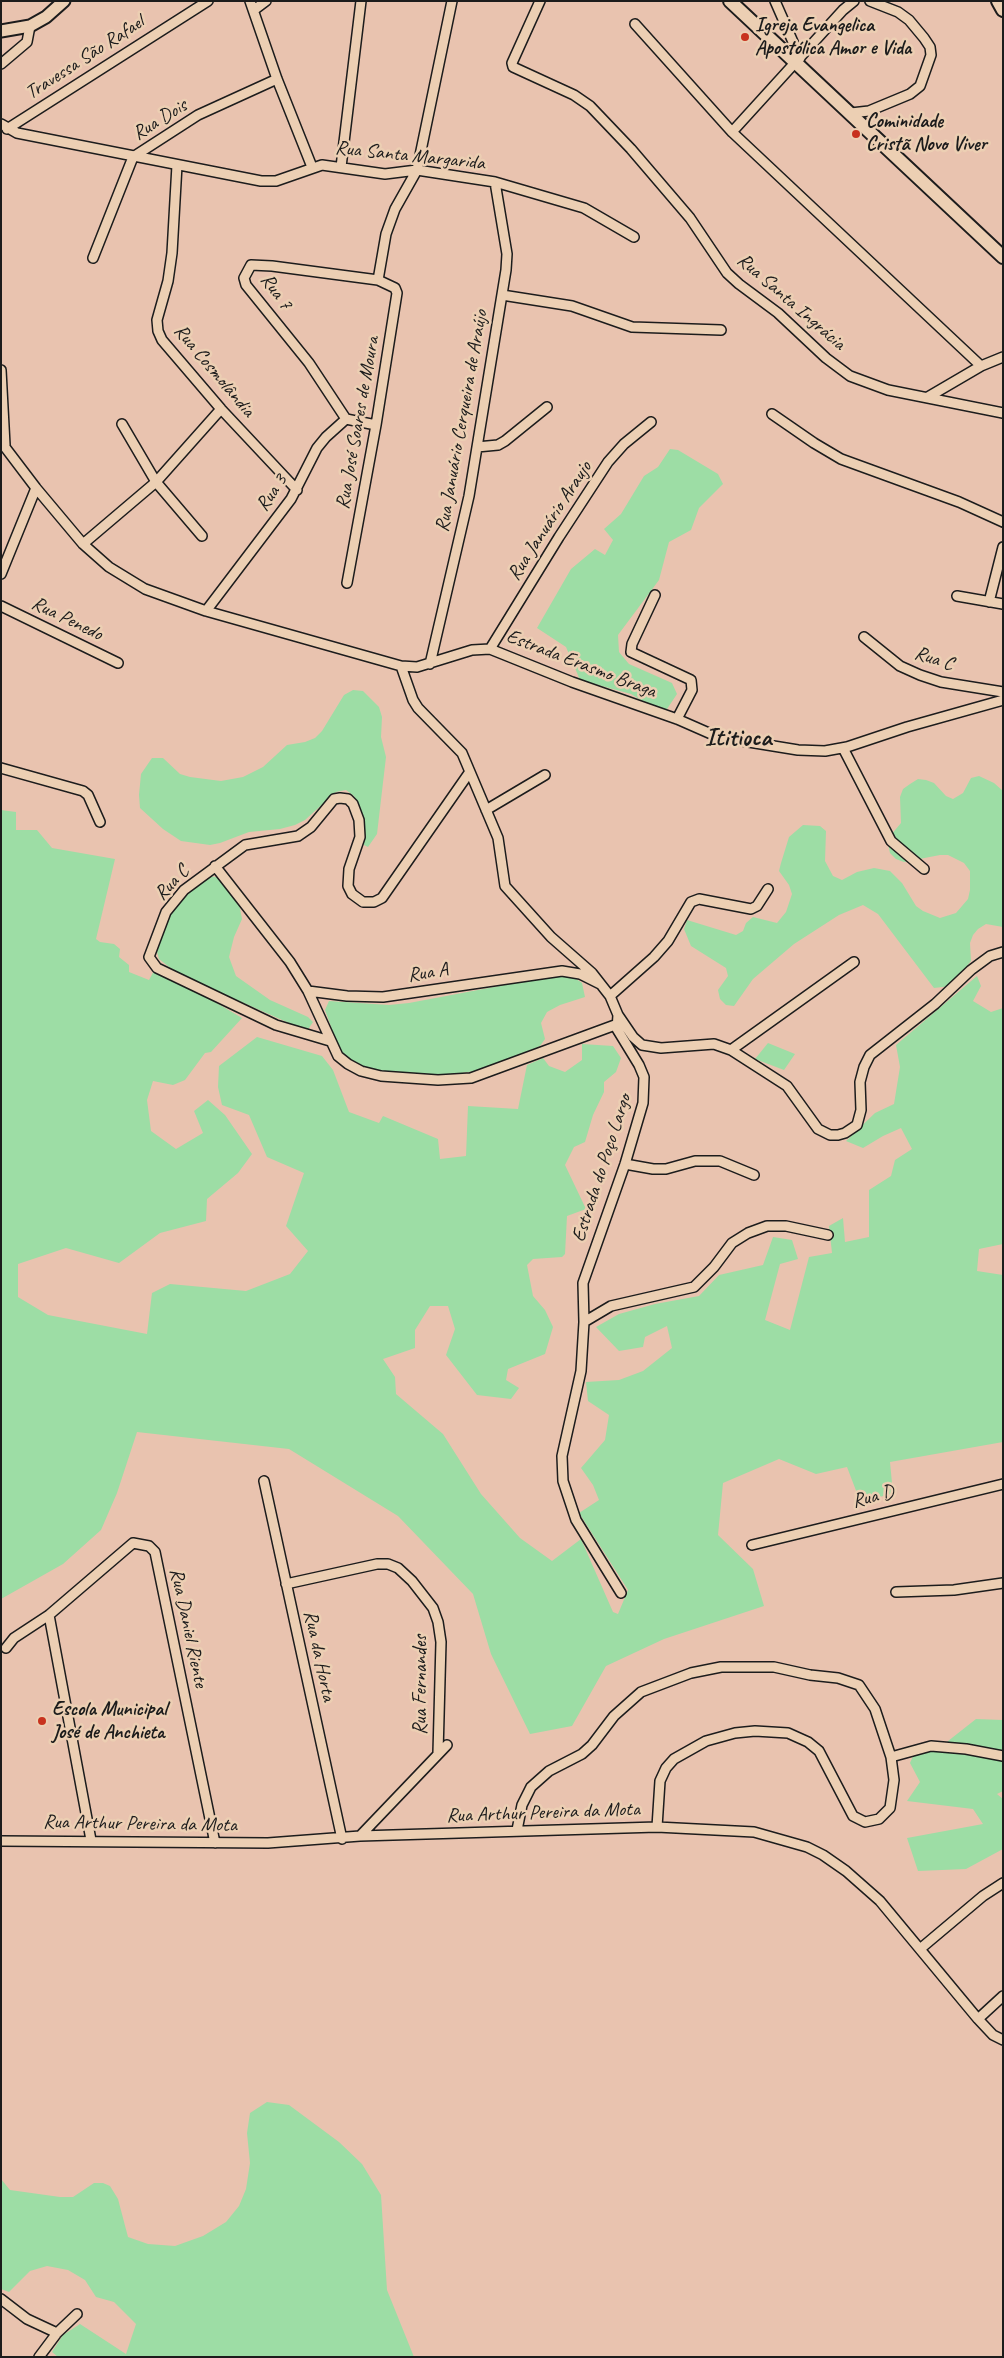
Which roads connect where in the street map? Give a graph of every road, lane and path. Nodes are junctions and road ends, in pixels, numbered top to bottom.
1 (64, 1) edge
2 (208, 1) edge
3 (250, 1) edge
4 (266, 1) edge
5 (361, 1) edge
6 (452, 1) edge
7 (540, 1) edge
8 (730, 1) edge
9 (775, 1) edge
10 (854, 1) edge
11 (870, 1) edge
12 (998, 1) edge
13 (254, 10) junction
14 (1003, 10) edge
15 (635, 24) dead end
16 (30, 26) junction
17 (1, 31) edge
18 (798, 60) junction
19 (1, 64) edge
20 (277, 79) junction
21 (851, 112) junction
22 (4, 126) edge
23 (732, 132) junction
24 (132, 157) junction
25 (177, 165) junction
26 (312, 167) junction
27 (340, 167) junction
28 (417, 170) junction
29 (495, 182) junction
30 (634, 237) dead end
31 (93, 258) dead end
32 (1003, 258) edge
33 (378, 280) junction
34 (502, 294) junction
35 (722, 330) dead end
36 (1003, 357) edge
37 (981, 366) junction
38 (1, 370) edge
39 (928, 397) junction
40 (547, 408) dead end
41 (220, 409) junction
42 (772, 414) dead end
43 (1003, 414) edge
44 (346, 419) junction
45 (651, 422) dead end
46 (122, 424) dead end
47 (376, 425) junction
48 (3, 444) edge
49 (477, 447) junction
50 (156, 482) junction
51 (36, 488) junction
52 (297, 490) junction
53 (1003, 522) edge
54 (202, 536) dead end
55 (83, 544) junction
56 (1003, 547) edge
57 (3, 563) edge
58 (1, 574) edge
59 (347, 582) dead end
60 (655, 595) dead end
61 (957, 596) dead end
62 (989, 602) junction
63 (1003, 604) edge
64 (1, 606) edge
65 (206, 611) junction
66 (864, 637) dead end
67 (490, 649) junction
68 (118, 663) dead end
69 (430, 664) junction
70 (401, 666) junction
71 (1003, 692) edge
72 (1003, 700) edge
73 (678, 719) junction
74 (843, 748) junction
75 (1, 768) edge
76 (469, 773) junction
77 (545, 775) dead end
78 (486, 810) junction
79 (100, 822) dead end
80 (215, 866) junction
81 (924, 870) dead end
82 (768, 889) dead end
83 (1003, 952) edge
84 (854, 962) dead end
85 (602, 985) junction
86 (308, 991) junction
87 (610, 996) junction
88 (618, 1015) junction
89 (615, 1025) junction
90 (330, 1041) junction
91 (731, 1050) junction
92 (625, 1164) junction
93 (754, 1174) dead end
94 (828, 1235) dead end
95 (584, 1322) junction
96 (264, 1481) dead end
97 (1003, 1484) edge
98 (752, 1545) dead end
99 (1003, 1583) edge
100 (286, 1584) junction
101 (896, 1592) dead end
102 (621, 1593) dead end
103 (49, 1615) junction
104 (6, 1648) dead end
105 (447, 1745) dead end
106 (438, 1753) junction
107 (1003, 1756) edge
108 (891, 1758) junction
109 (657, 1827) junction
110 (517, 1830) junction
111 (360, 1836) junction
112 (342, 1839) junction
113 (91, 1840) junction
114 (1, 1841) edge
115 (215, 1843) junction
116 (1003, 1883) edge
117 (920, 1949) junction
118 (1003, 1996) edge
119 (978, 2019) junction
120 (1003, 2040) edge
121 (1, 2298) edge
122 (77, 2314) dead end
123 (57, 2333) junction
124 (39, 2357) edge

1 - 16 street
2 - 22 street, Travessa São Rafael
3 - 13 street
4 - 13 street
5 - 27 street
6 - 28 street
7 - 39 street, Rua Santa Ingrácia
8 - 18 main road
9 - 18 street
10 - 18 street
11 - 21 street
12 - 14 main road
13 - 20 street
15 - 23 street
16 - 17 street
16 - 19 street
18 - 21 main road
18 - 23 street
20 - 24 street, Rua Dois
20 - 26 street
21 - 32 main road
22 - 24 street, Rua Santa Margarida
23 - 37 street
24 - 25 street, Rua Santa Margarida
24 - 31 street, Rua Dois
25 - 26 street, Rua Santa Margarida
25 - 41 street, Rua Cosmolândia
26 - 27 street, Rua Santa Margarida
27 - 28 street, Rua Santa Margarida
28 - 29 street, Rua Santa Margarida
28 - 33 street
29 - 30 street, Rua Santa Margarida
29 - 34 street, Rua Januário Cerqueira de Araújo
33 - 44 street, Rua 7
33 - 47 street, Rua José Soares de Moura
34 - 35 street
34 - 49 street, Rua Januário Cerqueira de Araújo
36 - 37 street
37 - 39 street
38 - 48 street
39 - 43 street, Rua Santa Ingrácia
40 - 49 street
41 - 50 street
41 - 52 street, Rua Cosmolândia
42 - 53 street
44 - 47 street
44 - 52 street, Rua 3
45 - 67 street, Rua Januário Araujo
46 - 50 street
47 - 59 street, Rua José Soares de Moura
48 - 51 street, Estrada Erasmo Braga
49 - 69 street, Rua Januário Cerqueira de Araújo
50 - 54 street
50 - 55 street
51 - 55 street, Estrada Erasmo Braga
51 - 57 street
52 - 65 street, Rua 3
55 - 65 street, Estrada Erasmo Braga
56 - 62 street
57 - 58 street
60 - 73 street
61 - 62 street
62 - 63 street
64 - 68 street, Rua Penedo
65 - 70 street, Estrada Erasmo Braga
66 - 71 street, Rua C
67 - 69 street, Estrada Erasmo Braga
67 - 73 street, Estrada Erasmo Braga
69 - 70 street, Estrada Erasmo Braga
70 - 76 street
72 - 74 street, Estrada Erasmo Braga
73 - 74 street, Estrada Erasmo Braga
74 - 81 street
75 - 79 street
76 - 78 street
76 - 80 street, Rua C
77 - 78 street
78 - 85 street
80 - 86 street
80 - 90 street, Rua C
82 - 87 street
83 - 91 street
84 - 91 street
85 - 86 street, Rua A
85 - 87 street
86 - 90 street
87 - 88 street
88 - 89 street
88 - 91 street
89 - 90 street
89 - 92 street, Estrada do Poço Largo
92 - 93 street
92 - 95 street, Estrada do Poço Largo
94 - 95 street
95 - 102 street, Estrada do Poço Largo
96 - 100 street, Rua da Horta
97 - 98 street, Rua D
99 - 101 street
100 - 106 street, Rua Fernandes
100 - 112 street, Rua da Horta
103 - 104 street, Rua Daniel Riente
103 - 113 street
103 - 115 street, Rua Daniel Riente
105 - 106 street, Rua Fernandes
106 - 111 street, Rua Fernandes
107 - 108 street
108 - 109 street
108 - 110 street
109 - 110 street, Rua Arthur Pereira da Mota
109 - 117 street, Rua Arthur Pereira da Mota
110 - 111 street, Rua Arthur Pereira da Mota
111 - 112 street, Rua Arthur Pereira da Mota
112 - 115 street, Rua Arthur Pereira da Mota
113 - 114 street, Rua Arthur Pereira da Mota
113 - 115 street, Rua Arthur Pereira da Mota
116 - 117 street
117 - 119 street, Rua Arthur Pereira da Mota
118 - 119 street
119 - 120 street, Rua Arthur Pereira da Mota
121 - 123 street
122 - 123 street
123 - 124 street

